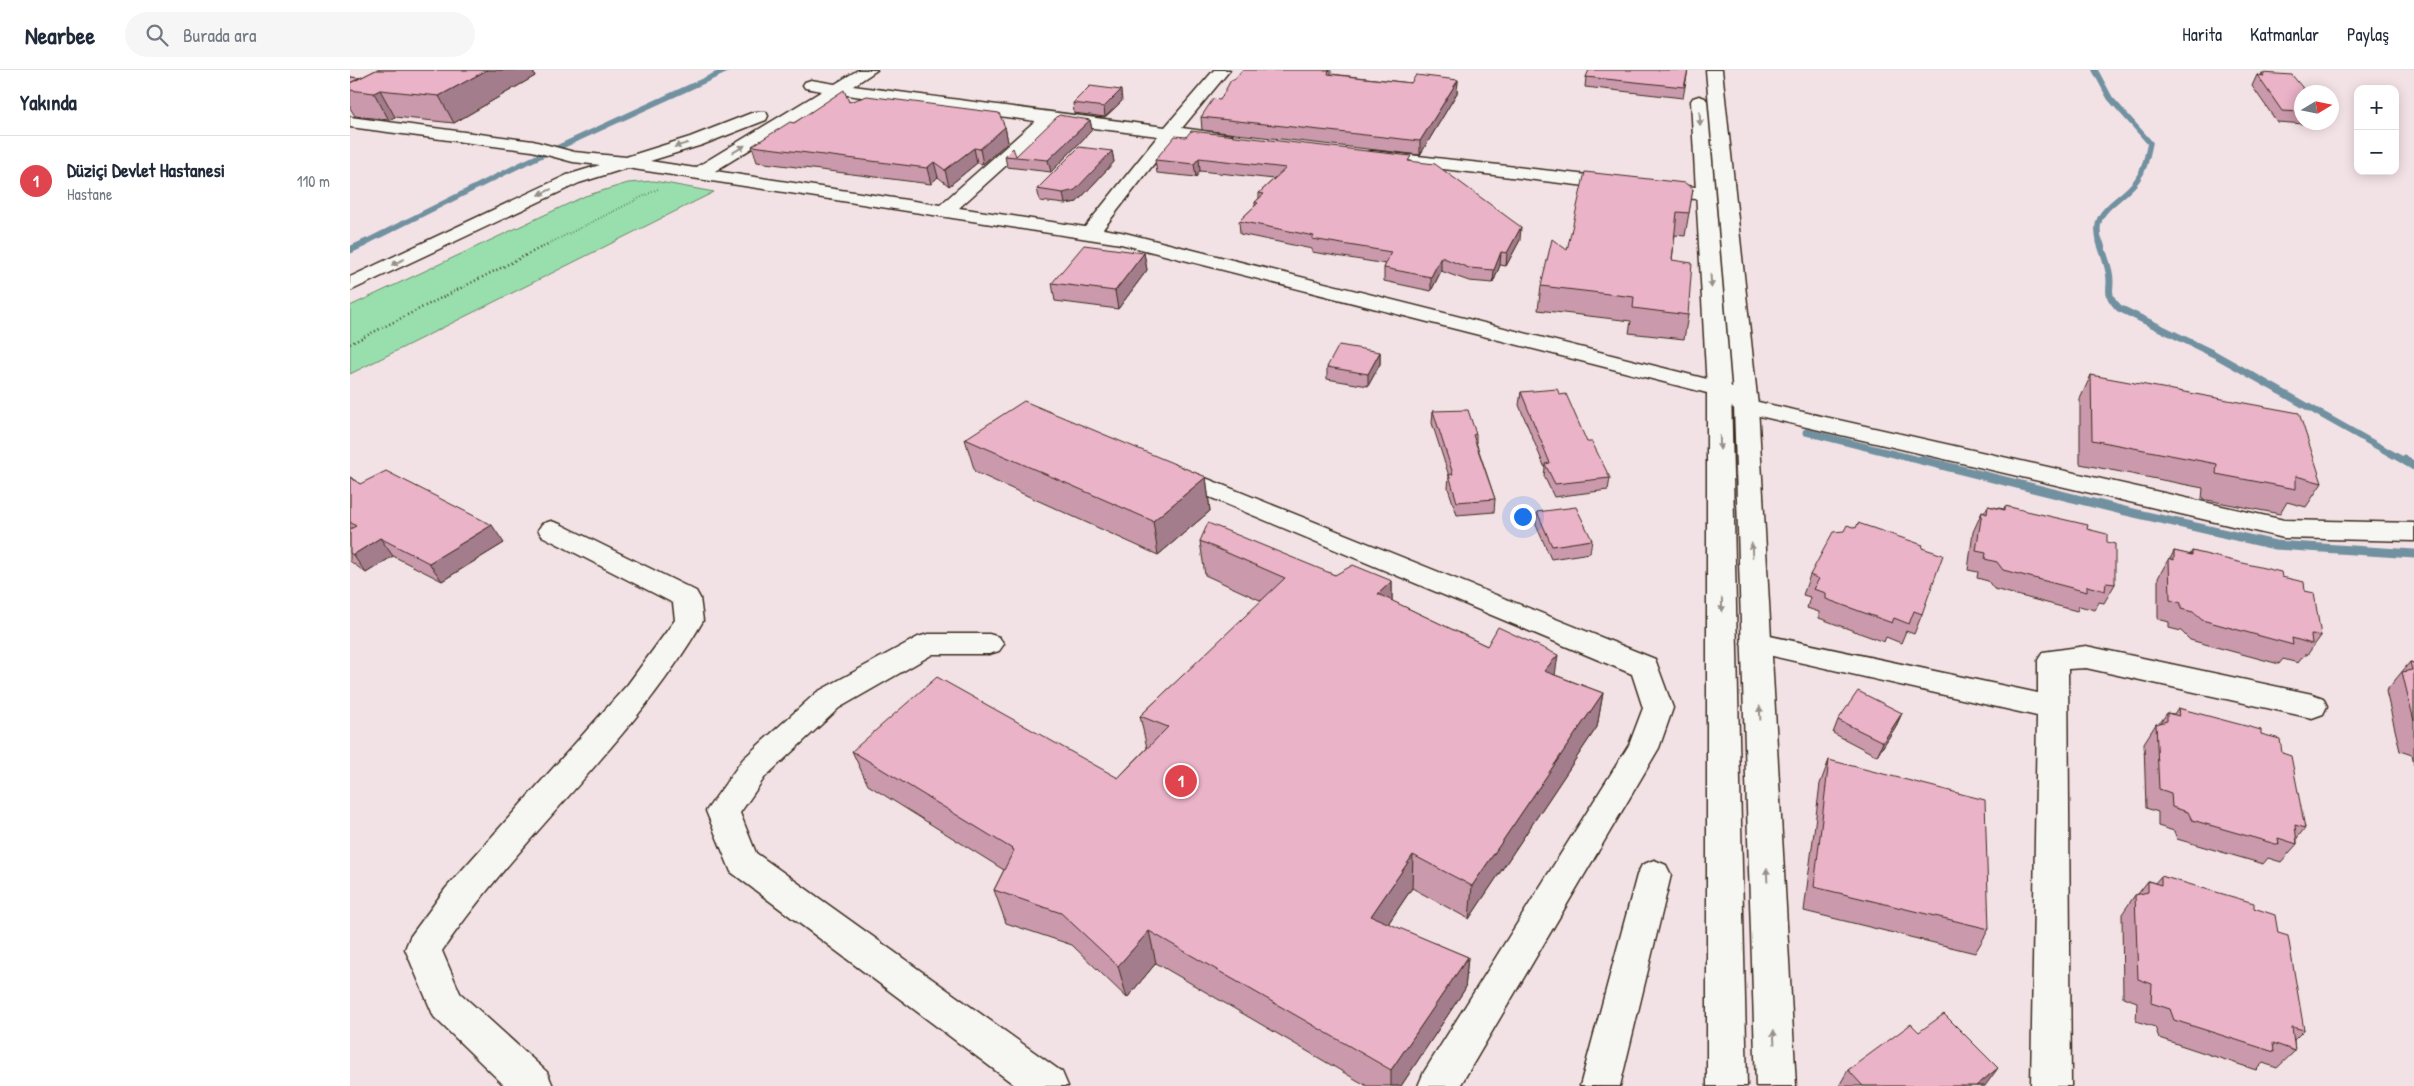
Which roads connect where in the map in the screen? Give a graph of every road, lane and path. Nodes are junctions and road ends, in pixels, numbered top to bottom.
1 (833, 70) edge
2 (869, 70) edge
3 (1222, 70) edge
4 (1697, 70) edge
5 (1714, 70) edge
6 (811, 85) junction
7 (839, 90) junction
8 (794, 96) dead end
9 (777, 106) dead end
10 (760, 116) junction
11 (1048, 118) junction
12 (350, 122) edge
13 (1169, 132) junction
14 (1246, 142) edge
15 (1353, 154) edge
16 (623, 162) junction
17 (678, 171) junction
18 (1704, 194) junction
19 (944, 211) junction
20 (1090, 233) junction
21 (350, 284) edge
22 (350, 302) edge
23 (350, 344) edge
24 (1719, 389) junction
25 (1746, 406) junction
26 (1150, 463) edge
27 (551, 530) dead end
28 (2414, 532) edge
29 (1756, 643) junction
30 (989, 644) dead end
31 (2312, 706) dead end
32 (2053, 708) junction
33 (1654, 875) dead end
34 (533, 1086) edge
35 (1048, 1086) edge
36 (1438, 1086) edge
37 (1600, 1086) edge
38 (1727, 1086) edge
39 (1776, 1086) edge
40 (2051, 1086) edge

1 - 6 street
2 - 7 street
3 - 13 street
4 -> 18 street
5 - 25 street
6 - 7 street
6 - 8 street
7 - 11 street
17 -> 7 street
9 - 10 street
10 -> 16 street
10 - 17 street
11 - 13 street
11 - 19 street
12 - 16 street
13 - 14 street
13 - 20 street
15 - 18 street
16 - 17 street
16 -> 21 street
17 - 19 street
17 - 22 street
17 - 23 path
18 -> 24 street
19 - 20 street
20 - 24 street
24 - 25 street
24 -> 38 street
25 - 28 street
29 -> 25 street
26 - 36 street
27 - 34 street
29 - 32 street
39 -> 29 street
30 - 35 street
31 - 32 street
32 - 40 street
33 - 37 street

